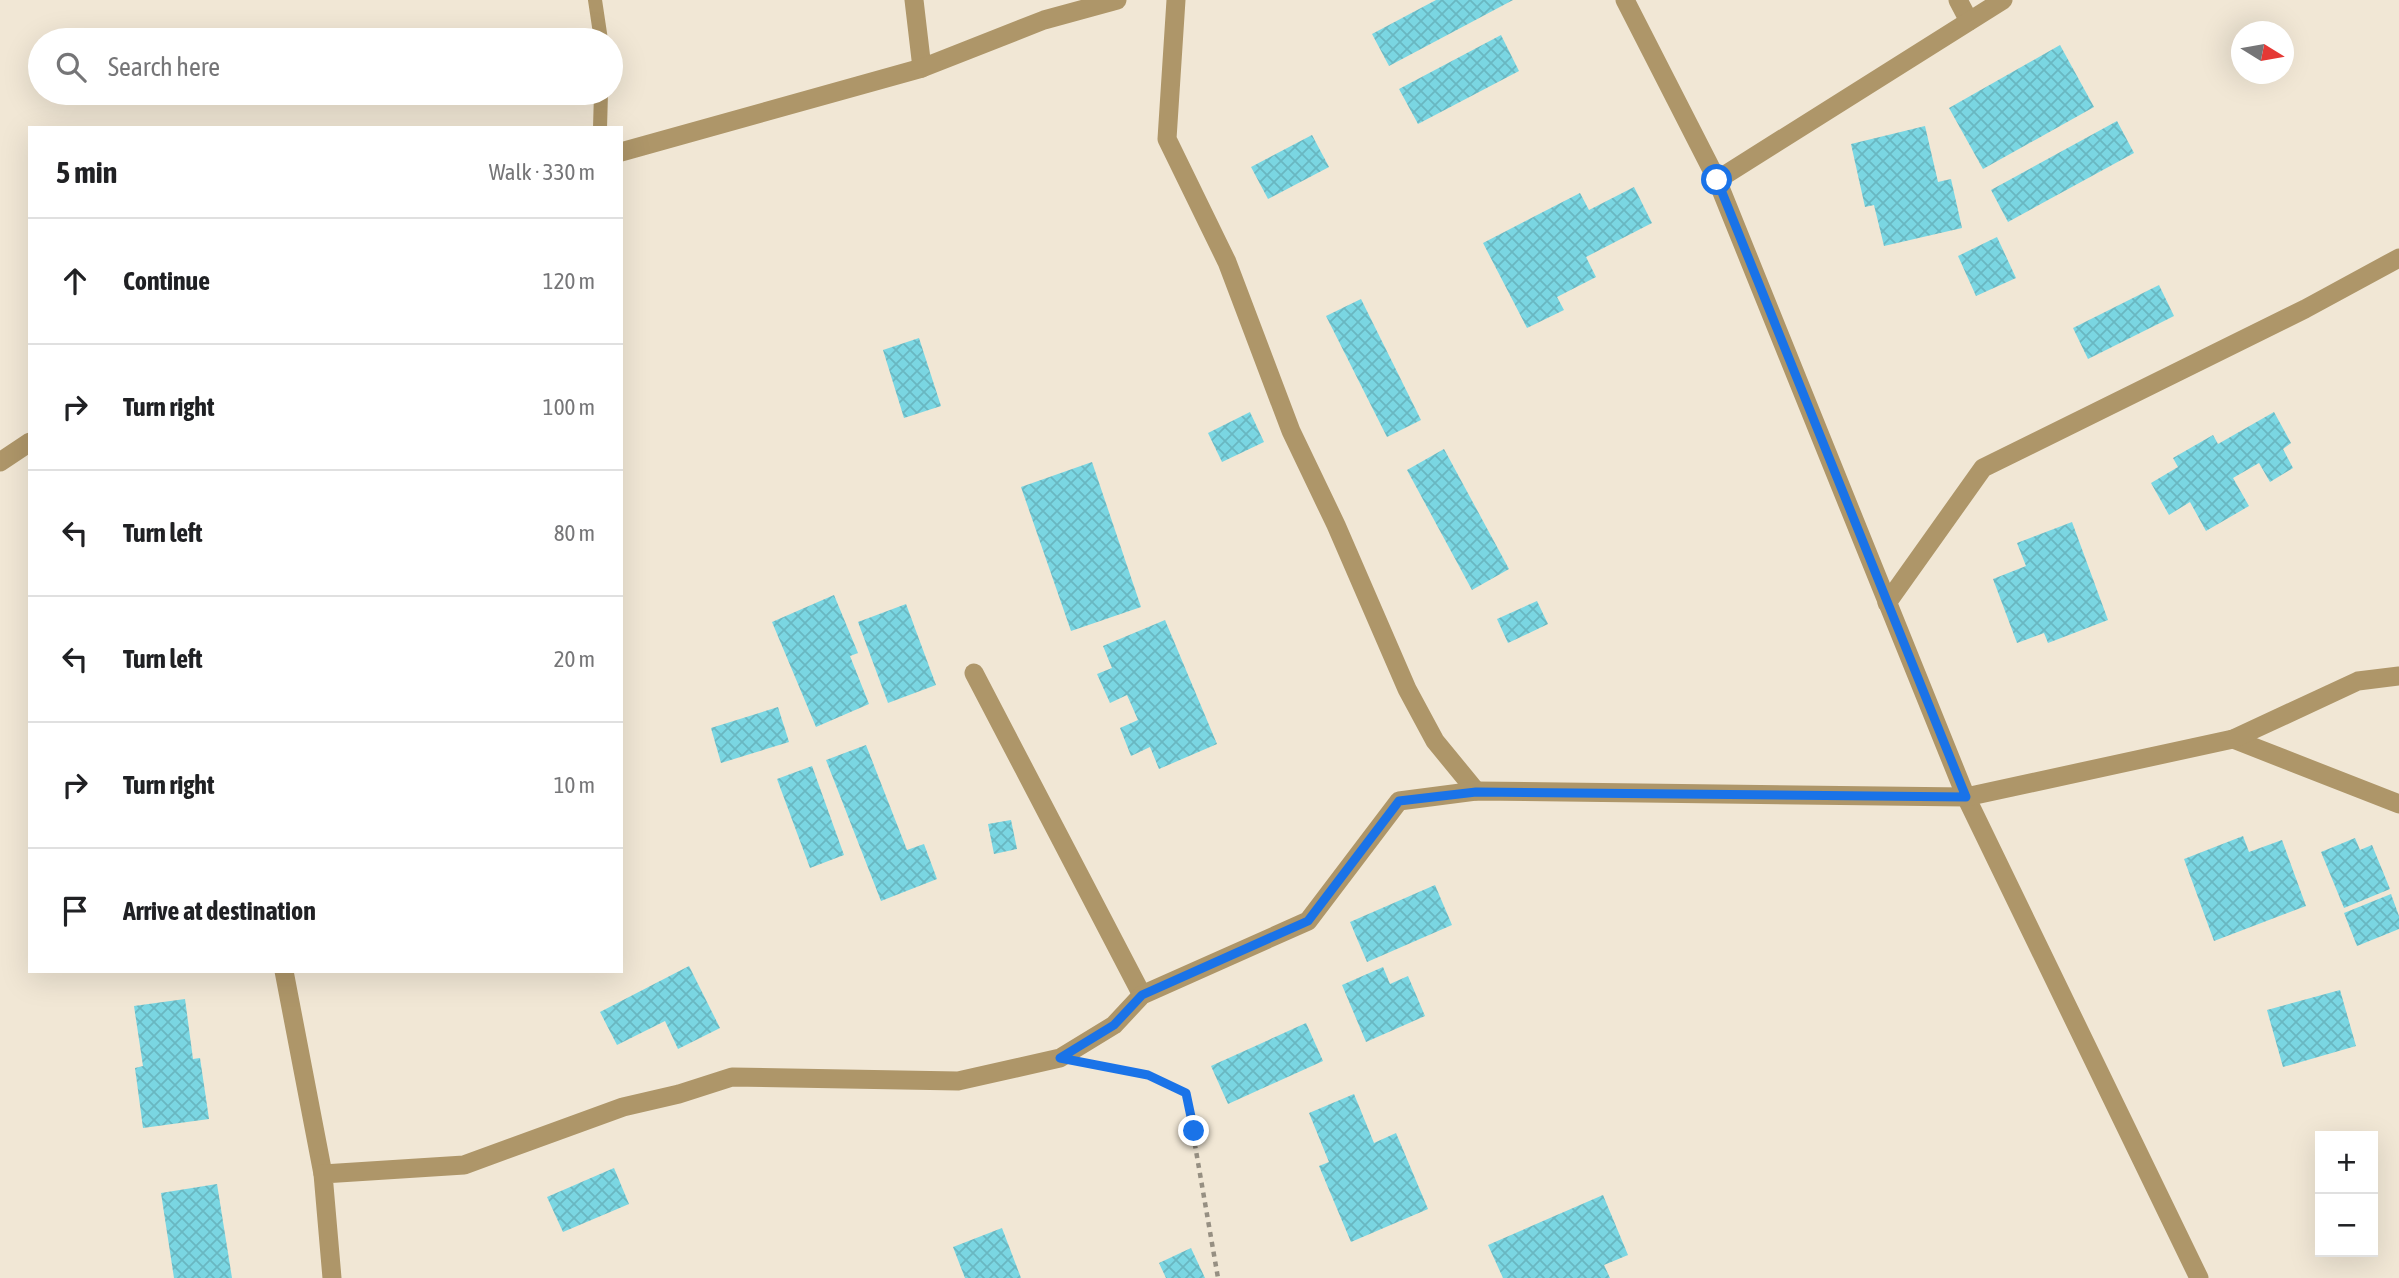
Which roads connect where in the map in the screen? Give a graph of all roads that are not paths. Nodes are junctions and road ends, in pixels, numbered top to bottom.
1 (595, 0) edge
2 (914, 0) edge
3 (1117, 0) edge
4 (1176, 0) edge
5 (1625, 0) edge
6 (1958, 0) edge
7 (2003, 0) edge
8 (1969, 22) junction
9 (599, 28) edge
10 (922, 68) junction
11 (600, 105) edge
12 (600, 126) edge
13 (623, 151) edge
14 (1717, 180) junction
15 (2399, 258) edge
16 (28, 443) edge
17 (0, 462) edge
18 (1887, 603) junction
19 (974, 673) dead end
20 (2399, 676) edge
21 (2233, 739) junction
22 (1476, 792) junction
23 (1966, 797) junction
24 (2399, 804) edge
25 (284, 973) edge
26 (1142, 995) junction
27 (323, 1174) junction
28 (331, 1278) edge
29 (2199, 1278) edge

1 - 9 lane
2 - 10 street
3 - 10 street
4 - 22 street
5 - 14 street
6 - 8 street
7 - 8 street
8 - 14 street
10 - 13 street
11 - 12 lane
14 - 18 street
15 - 18 street
16 - 17 street
18 - 23 street
19 - 26 street
20 - 21 street
21 - 23 street
21 - 24 street
22 - 23 street
22 - 26 street
23 - 29 street
25 - 27 street
26 - 27 street
27 - 28 street

